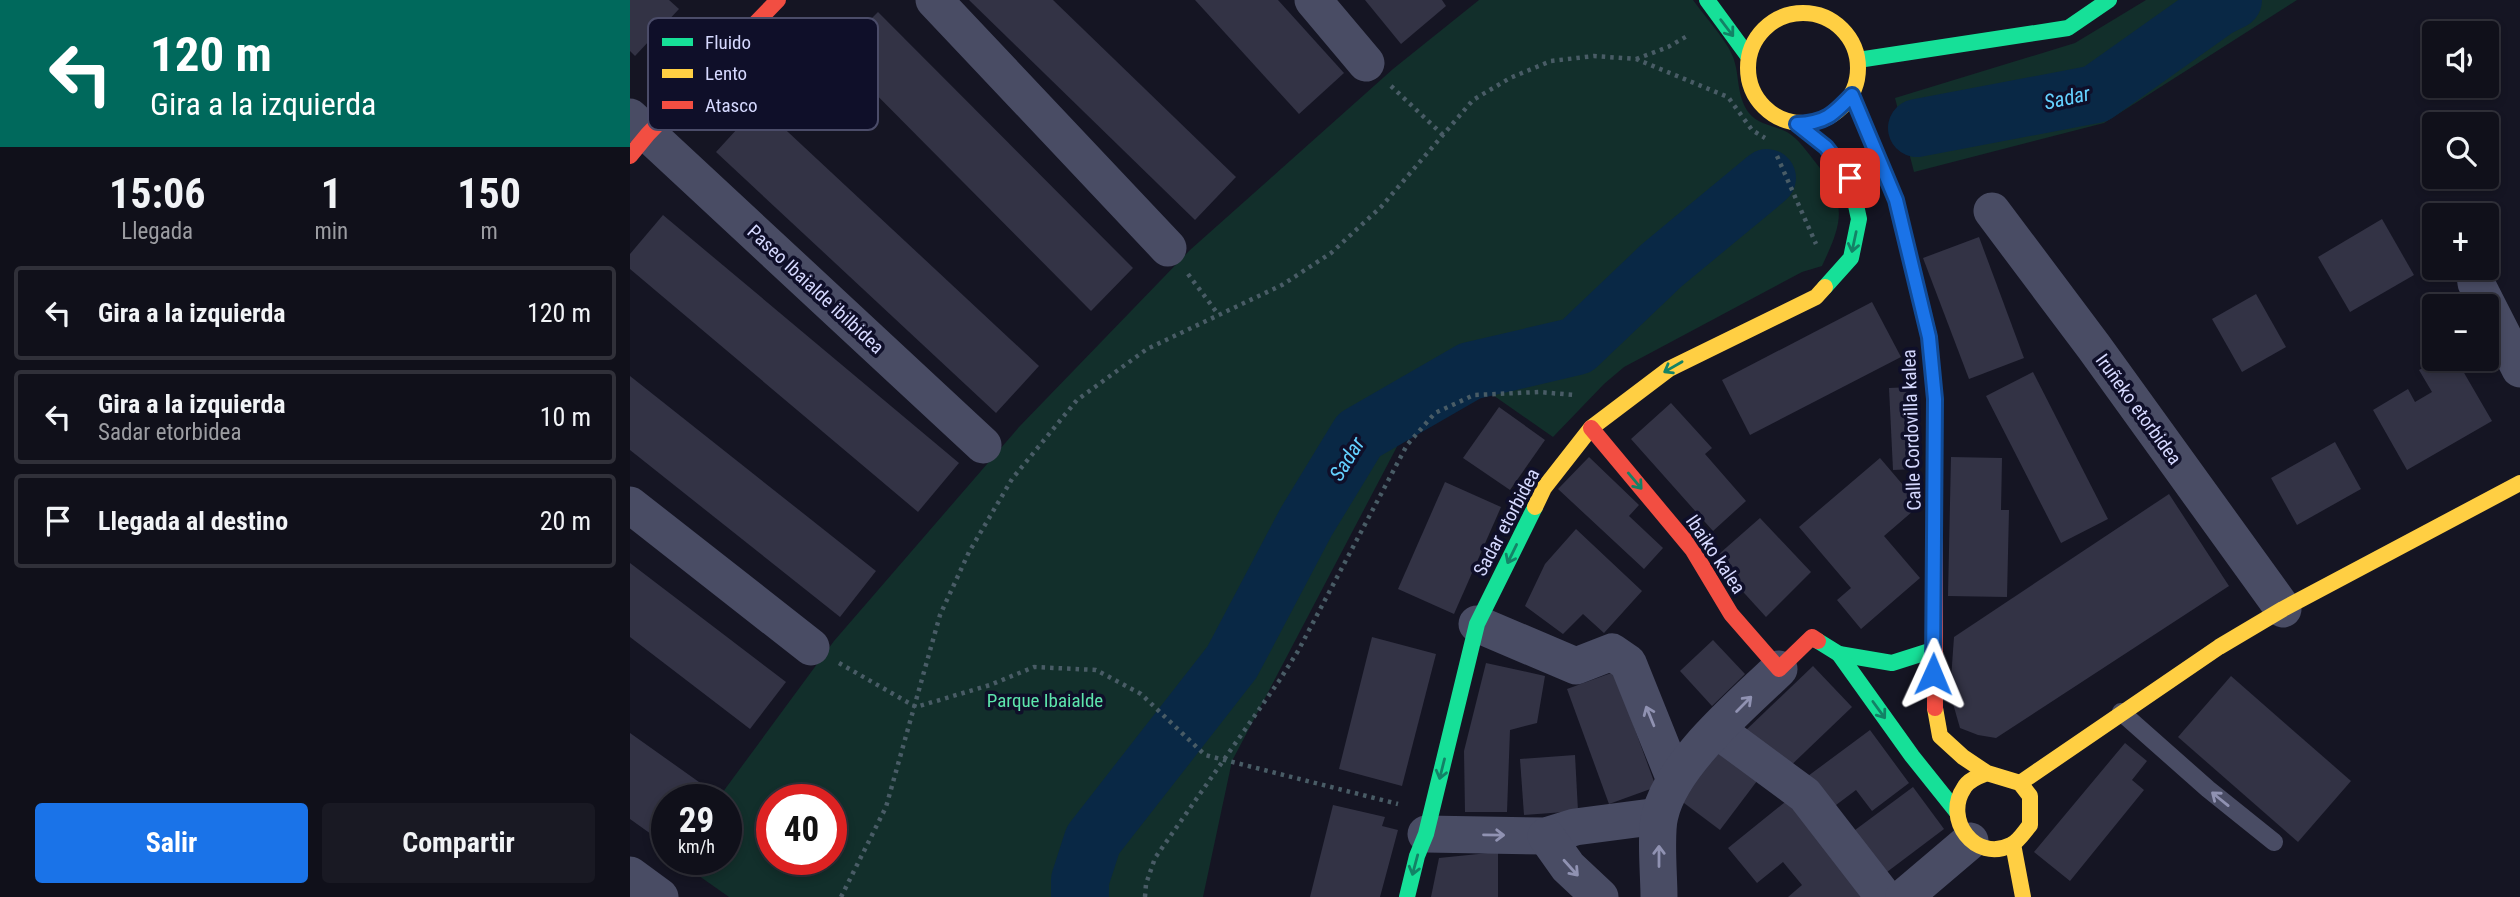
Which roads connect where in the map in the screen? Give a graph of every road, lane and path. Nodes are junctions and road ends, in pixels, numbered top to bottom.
1 (778, 0) edge
2 (934, 0) edge
3 (1313, 0) edge
4 (1707, 0) edge
5 (2109, 0) edge
6 (1786, 6) edge
7 (759, 18) edge
8 (1690, 34) dead end
9 (1748, 55) junction
10 (1636, 60) junction
11 (1858, 60) junction
12 (1366, 63) joint
13 (1852, 95) junction
14 (1797, 124) junction
15 (636, 135) edge
16 (1444, 136) junction
17 (1770, 141) dead end
18 (1776, 153) dead end
19 (1992, 211) dead end
20 (1168, 248) joint
21 (1821, 255) dead end
22 (2476, 280) edge
23 (1218, 314) junction
24 (2520, 369) edge
25 (1586, 396) dead end
26 (1591, 428) junction
27 (983, 445) dead end
28 (2520, 483) edge
29 (630, 505) edge
30 (2283, 609) junction
31 (1477, 624) junction
32 (811, 647) joint
33 (1933, 650) junction
34 (1839, 654) junction
35 (1779, 669) junction
36 (916, 707) junction
37 (2121, 712) junction
38 (1717, 730) junction
39 (1222, 761) junction
40 (1987, 773) junction
41 (1675, 780) junction
42 (2020, 783) junction
43 (1659, 816) junction
44 (1418, 821) junction
45 (1963, 826) junction
46 (1546, 836) junction
47 (2274, 842) dead end
48 (2013, 844) junction
49 (630, 875) edge
50 (2027, 889) edge
51 (660, 897) edge
52 (841, 897) edge
53 (1145, 897) edge
54 (1407, 897) edge
55 (1600, 897) edge
56 (1659, 897) edge
57 (1884, 897) edge
58 (1904, 897) edge

1 - 7 street, Paseo Ibaialde ibilbidea
2 - 20 street
3 - 12 street
4 -> 9 street
5 - 11 street
6 - 9 street
6 - 11 street
8 - 10 path
9 - 14 street
10 - 16 path
10 - 17 path
11 - 13 street
12 - 16 path
13 - 14 street
13 - 33 street, Calle Cordovilla kalea
14 -> 26 street, Sadar etorbidea
15 - 27 street, Paseo Ibaialde ibilbidea
16 - 23 path
18 - 21 path
19 - 30 street, Iruñeko etorbidea
20 - 23 path
22 - 24 street
23 - 36 path
25 - 39 path
26 -> 31 street, Sadar etorbidea
26 -> 35 street, Ibaiko kalea
28 - 30 street
29 - 32 street
30 - 37 street
41 -> 31 street
31 -> 44 street, Sadar etorbidea
32 - 36 path
33 - 34 street
33 - 40 street, Calle Cordovilla kalea
34 - 35 street
34 -> 45 street
38 -> 35 street
36 - 39 path
36 - 52 path
37 - 42 street
47 -> 37 lane
38 - 41 street
38 - 57 street
39 - 44 path
39 - 53 path
40 - 42 street
40 - 45 street
41 - 43 street
42 - 48 street
43 - 46 street
56 -> 43 street
44 -> 46 street
44 -> 54 street, Sadar etorbidea
45 - 48 street
45 - 58 street
46 -> 55 street
48 - 50 street
49 - 51 street

